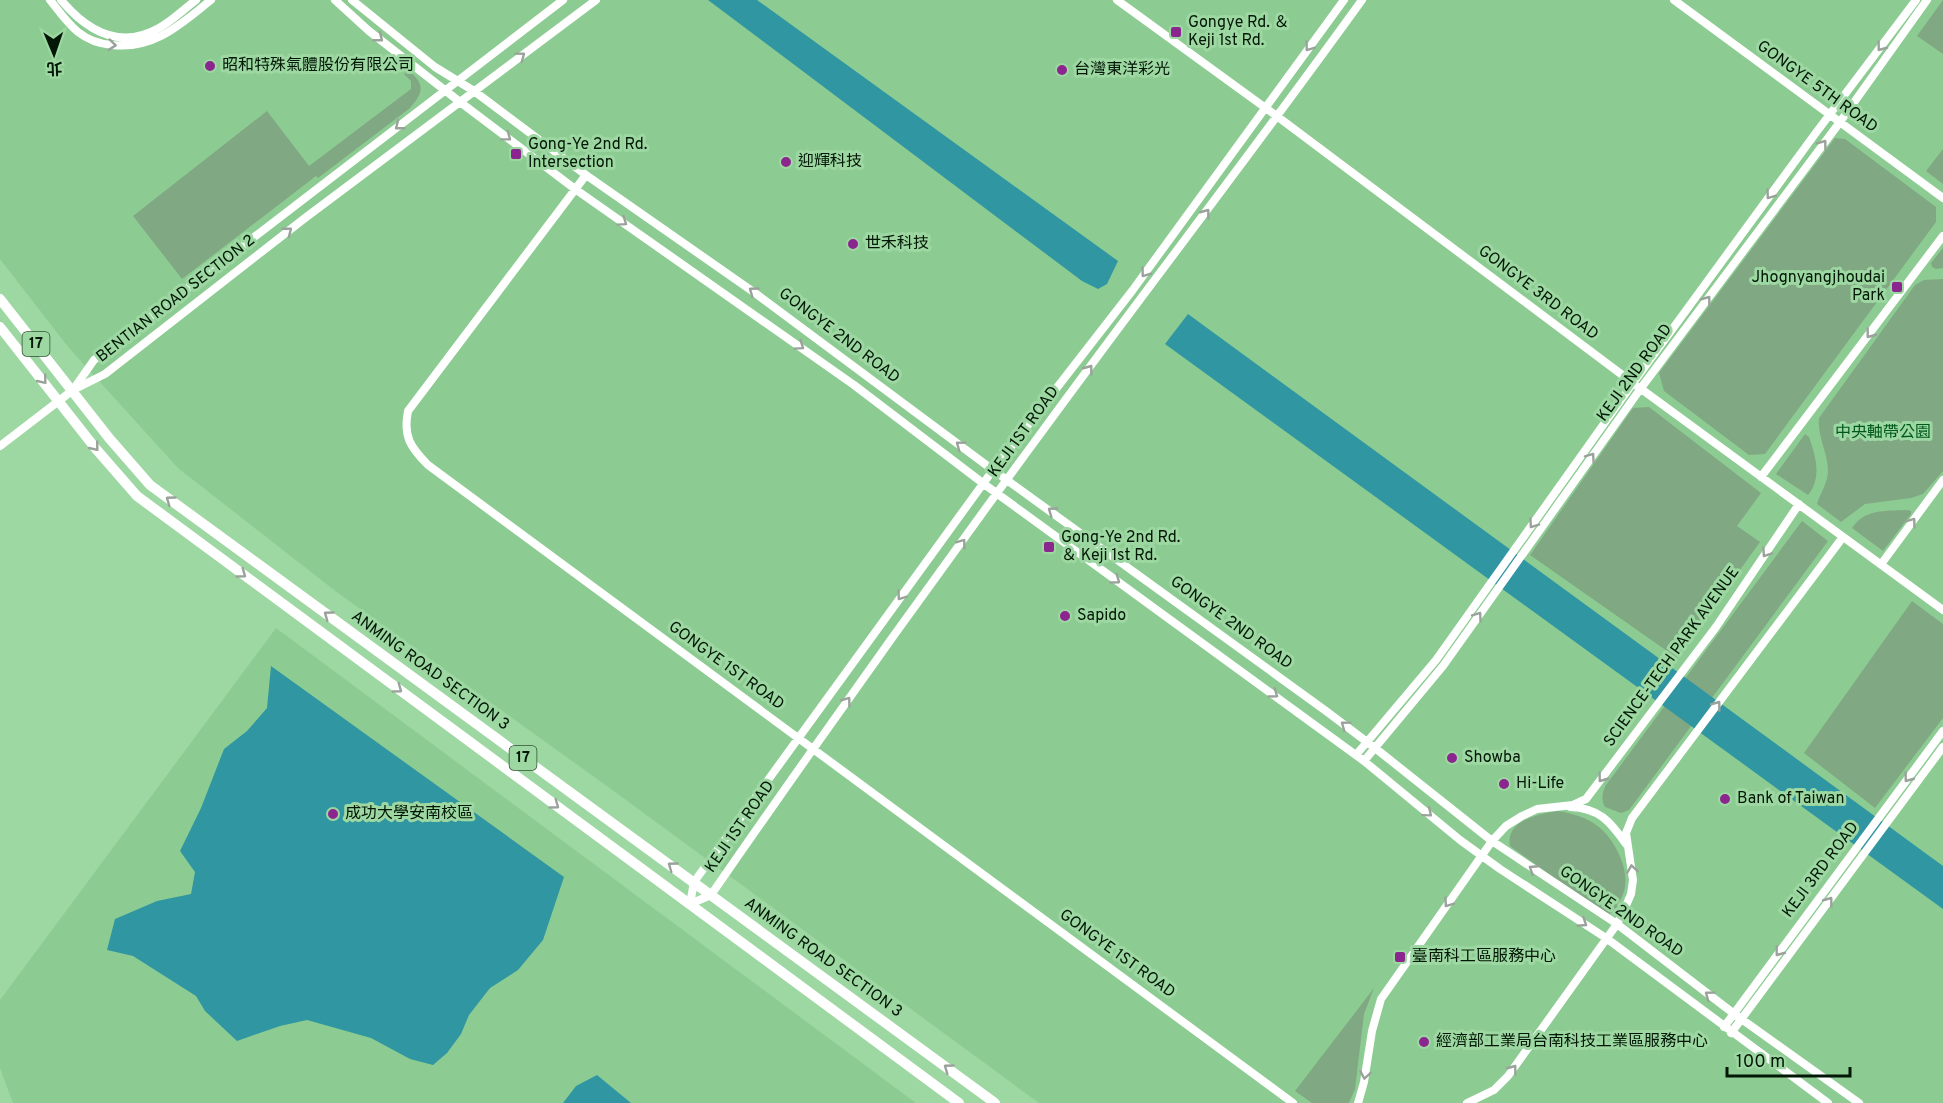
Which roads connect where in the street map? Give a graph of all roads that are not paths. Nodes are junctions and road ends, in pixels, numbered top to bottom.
1 (50, 0) edge
2 (61, 0) edge
3 (196, 0) edge
4 (211, 0) edge
5 (352, 0) edge
6 (563, 0) edge
7 (596, 0) edge
8 (1117, 0) edge
9 (1344, 0) edge
10 (1362, 0) edge
11 (1674, 0) edge
12 (1916, 0) edge
13 (1927, 0) edge
14 (338, 1) edge
15 (190, 10) junction
16 (93, 29) junction
17 (89, 39) junction
18 (458, 81) junction
19 (445, 90) junction
20 (474, 91) junction
21 (460, 102) junction
22 (1264, 108) junction
23 (1830, 114) junction
24 (1278, 117) junction
25 (1840, 122) junction
26 (585, 175) junction
27 (575, 189) junction
28 (1943, 198) edge
29 (1943, 236) edge
30 (0, 299) edge
31 (0, 327) edge
32 (1637, 386) junction
33 (73, 390) junction
34 (59, 400) junction
35 (0, 446) edge
36 (993, 470) junction
37 (1761, 477) junction
38 (1008, 479) junction
39 (1943, 480) edge
40 (984, 484) junction
41 (998, 494) junction
42 (1799, 504) junction
43 (1843, 537) junction
44 (1882, 563) junction
45 (1943, 610) edge
46 (1943, 732) edge
47 (798, 737) junction
48 (1372, 745) junction
49 (1943, 747) edge
50 (813, 748) junction
51 (1356, 755) junction
52 (1364, 761) junction
53 (1554, 806) junction
54 (1492, 841) junction
55 (1628, 847) junction
56 (1482, 855) junction
57 (694, 882) junction
58 (711, 895) junction
59 (690, 904) junction
60 (1617, 924) junction
61 (1606, 938) junction
62 (1733, 1013) junction
63 (1742, 1019) junction
64 (1728, 1030) junction
65 (959, 1103) edge
66 (995, 1103) edge
67 (1293, 1103) edge
68 (1358, 1103) edge
69 (1467, 1103) edge
70 (1828, 1103) edge
71 (1859, 1103) edge

1 - 17 street
2 - 16 street
3 - 15 street
4 - 15 street
5 - 18 street, GONGYE 2ND ROAD
6 - 18 street, BENTIAN ROAD SECTION 2
20 -> 7 street, BENTIAN ROAD SECTION 2
8 - 22 street, GONGYE 3RD ROAD
9 -> 22 street, KEJI 1ST ROAD
10 - 24 street, KEJI 1ST ROAD
11 - 23 street, GONGYE 5TH ROAD
12 -> 23 street, KEJI 2ND ROAD
13 - 25 street, KEJI 2ND ROAD
14 -> 19 street, GONGYE 2ND ROAD
15 - 16 street
17 -> 15 street
16 - 17 street
18 - 19 street, BENTIAN ROAD SECTION 2
18 - 20 street, GONGYE 2ND ROAD
19 - 21 street, GONGYE 2ND ROAD
19 -> 33 street, BENTIAN ROAD SECTION 2
20 - 21 street, BENTIAN ROAD SECTION 2
20 - 26 street, GONGYE 2ND ROAD
21 -> 27 street, GONGYE 2ND ROAD
33 -> 21 street, BENTIAN ROAD SECTION 2
22 - 24 street, GONGYE 3RD ROAD
22 -> 36 street, KEJI 1ST ROAD
23 - 25 street, GONGYE 5TH ROAD
23 -> 32 street, KEJI 2ND ROAD
24 - 32 street, GONGYE 3RD ROAD
38 -> 24 street, KEJI 1ST ROAD
25 - 28 street, GONGYE 5TH ROAD
32 -> 25 street, KEJI 2ND ROAD
26 - 27 street, GONGYE 1ST ROAD
36 -> 26 street, GONGYE 2ND ROAD
27 -> 40 street, GONGYE 2ND ROAD
27 - 47 street, GONGYE 1ST ROAD
29 -> 37 street
30 - 33 main road, 17
31 -> 34 main road, 17
32 - 37 street, GONGYE 3RD ROAD
32 - 48 street, KEJI 2ND ROAD
33 - 34 street
57 -> 33 main road, ANMING ROAD SECTION 3 / 17
34 - 35 street
34 -> 59 main road, ANMING ROAD SECTION 3 / 17
36 - 38 street, GONGYE 2ND ROAD
36 - 40 street, KEJI 1ST ROAD
37 - 42 street, GONGYE 3RD ROAD
38 - 41 street, KEJI 1ST ROAD
48 -> 38 street, GONGYE 2ND ROAD
44 -> 39 street
40 - 41 street, GONGYE 2ND ROAD
40 -> 47 street, KEJI 1ST ROAD
50 -> 41 street, KEJI 1ST ROAD
41 -> 51 street, GONGYE 2ND ROAD
42 - 43 street, GONGYE 3RD ROAD
42 -> 53 street, SCIENCE-TECH PARK AVENUE
43 - 44 street, GONGYE 3RD ROAD
55 -> 43 street
44 - 45 street, GONGYE 3RD ROAD
46 -> 62 street, KEJI 3RD ROAD
47 - 50 street, GONGYE 1ST ROAD
47 - 57 street, KEJI 1ST ROAD
48 - 51 street, KEJI 2ND ROAD
48 - 52 street, KEJI 2ND ROAD
48 - 54 street, GONGYE 2ND ROAD
63 -> 49 street, KEJI 3RD ROAD
50 - 58 street, KEJI 1ST ROAD
50 - 67 street, GONGYE 1ST ROAD
51 - 52 street, GONGYE 2ND ROAD
52 -> 56 street, GONGYE 2ND ROAD
53 - 54 street, SCIENCE-TECH PARK AVENUE
53 - 55 street, SCIENCE-TECH PARK AVENUE
54 - 56 street, SCIENCE-TECH PARK AVENUE
60 -> 54 street, GONGYE 2ND ROAD
60 -> 55 street
56 -> 61 street, GONGYE 2ND ROAD
56 -> 68 street, SCIENCE-TECH PARK AVENUE
57 - 58 main road, ANMING ROAD SECTION 3 / 17
57 - 59 street, KEJI 1ST ROAD
58 - 59 street, KEJI 1ST ROAD
66 -> 58 main road, ANMING ROAD SECTION 3 / 17
59 - 65 main road, ANMING ROAD SECTION 3 / 17
60 - 61 street
62 -> 60 street, GONGYE 2ND ROAD
61 - 64 street, GONGYE 2ND ROAD
69 -> 61 street
62 - 63 street, GONGYE 2ND ROAD
62 - 64 street, KEJI 3RD ROAD
63 - 64 street, KEJI 3RD ROAD
63 - 71 street, GONGYE 2ND ROAD
64 - 70 street, GONGYE 2ND ROAD

